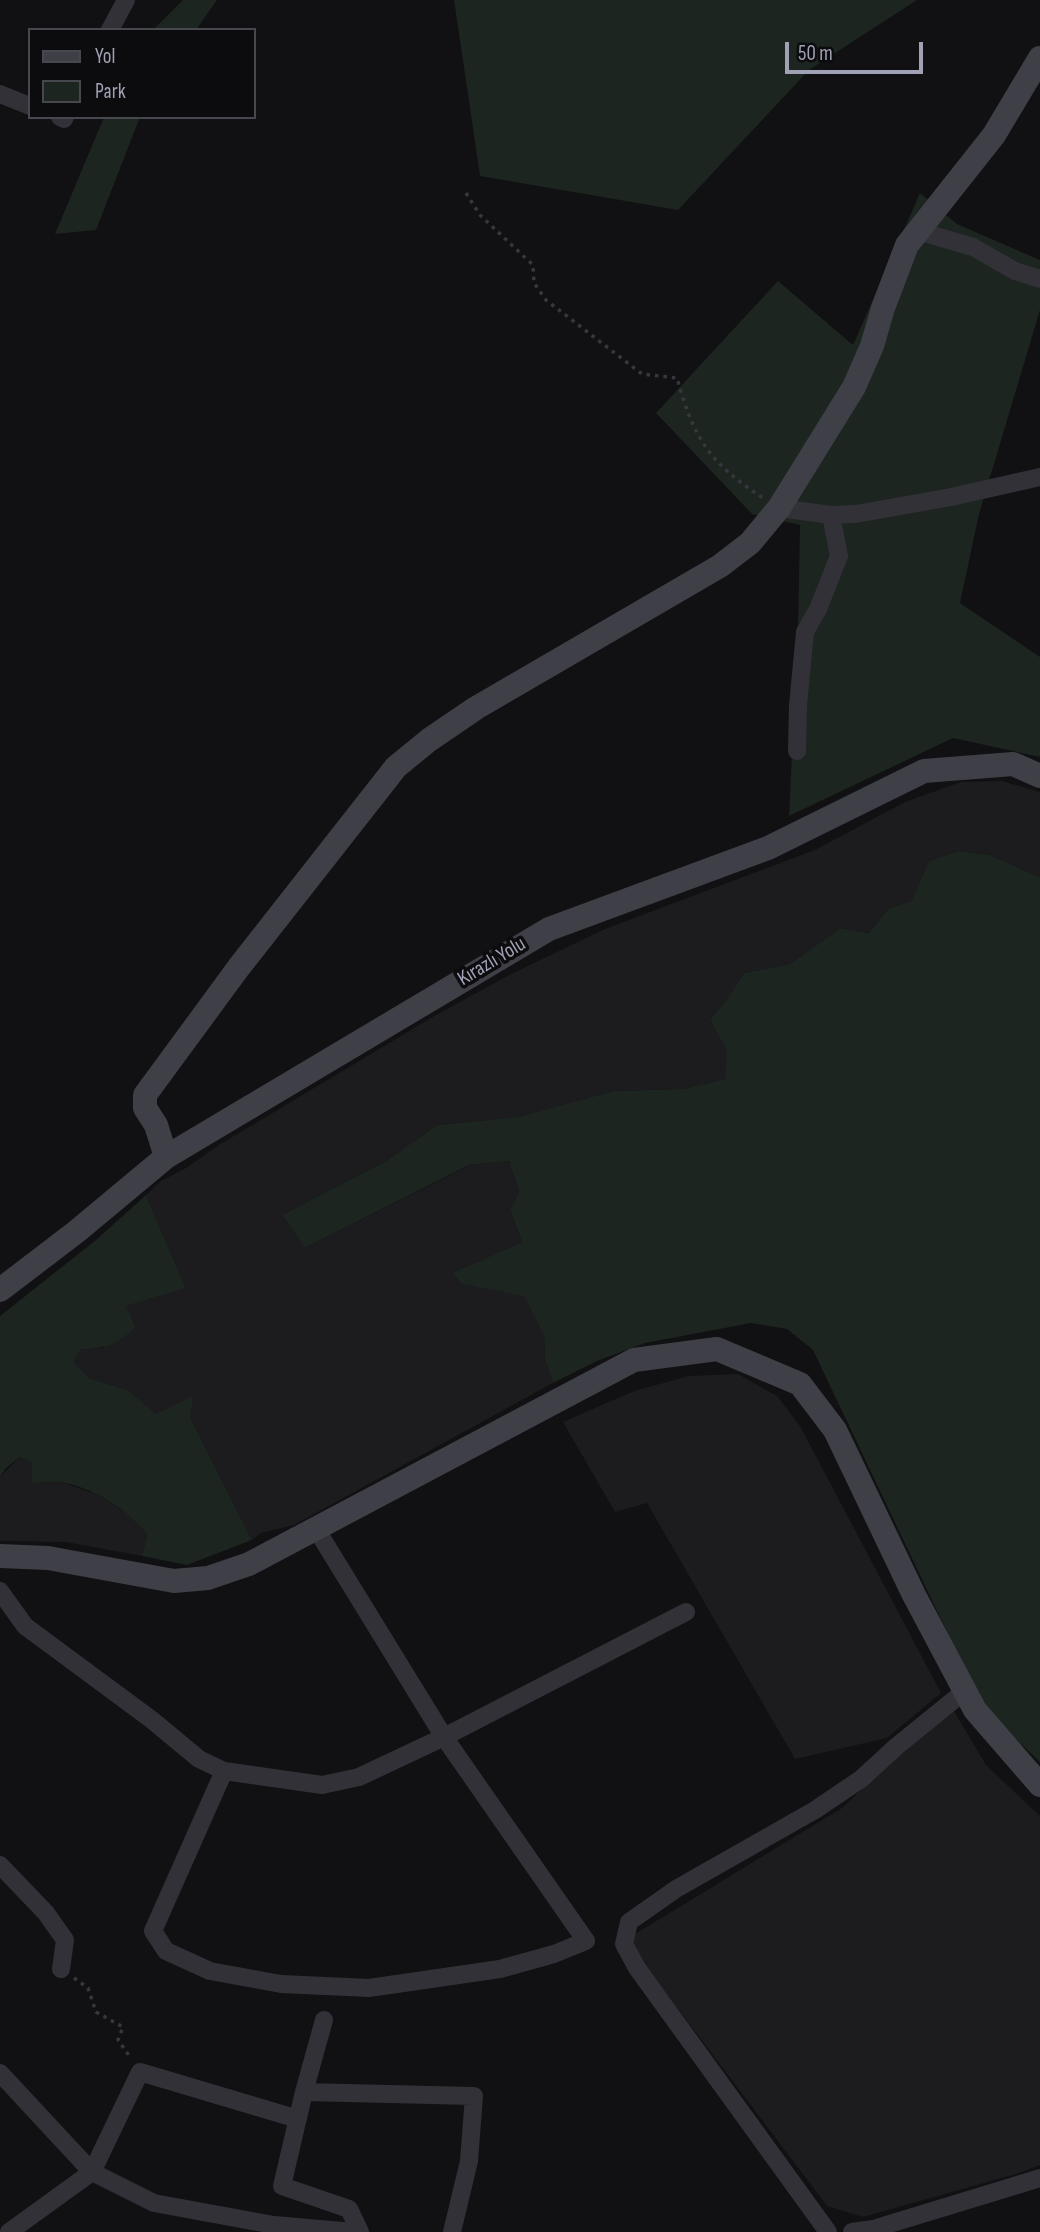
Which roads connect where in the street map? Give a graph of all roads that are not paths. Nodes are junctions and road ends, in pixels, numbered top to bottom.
1 (126, 0) edge
2 (111, 28) edge
3 (1040, 58) edge
4 (0, 94) edge
5 (28, 105) edge
6 (918, 231) junction
7 (1040, 279) edge
8 (1040, 477) edge
9 (779, 508) junction
10 (831, 515) junction
11 (797, 751) dead end
12 (1040, 776) edge
13 (166, 1157) junction
14 (0, 1290) edge
15 (315, 1527) junction
16 (0, 1556) edge
17 (0, 1591) edge
18 (686, 1612) dead end
19 (966, 1690) junction
20 (444, 1737) junction
21 (224, 1771) junction
22 (1040, 1785) edge
23 (0, 1865) edge
24 (61, 1969) road end
25 (324, 2020) dead end
26 (0, 2073) edge
27 (304, 2092) junction
28 (298, 2119) junction
29 (92, 2172) junction
30 (1040, 2179) edge
31 (9, 2232) edge
32 (354, 2232) edge
33 (360, 2232) edge
34 (452, 2232) edge
35 (828, 2232) edge
36 (852, 2232) edge

1 - 2 street
3 - 6 street
4 - 5 street
6 - 7 street
6 - 9 street
8 - 10 street
9 - 10 street
9 - 13 street
10 - 11 street
12 - 13 street, Kırazlı Yolu
13 - 14 street, Kırazlı Yolu
15 - 16 street
15 - 19 street
15 - 20 street
17 - 21 street
18 - 20 street
19 - 22 street
19 - 35 street
20 - 21 street
20 - 21 street
23 - 24 street
25 - 27 street
26 - 29 street
27 - 28 street
27 - 34 street
28 - 29 street
28 - 33 street
29 - 31 street
29 - 32 street
30 - 36 street

